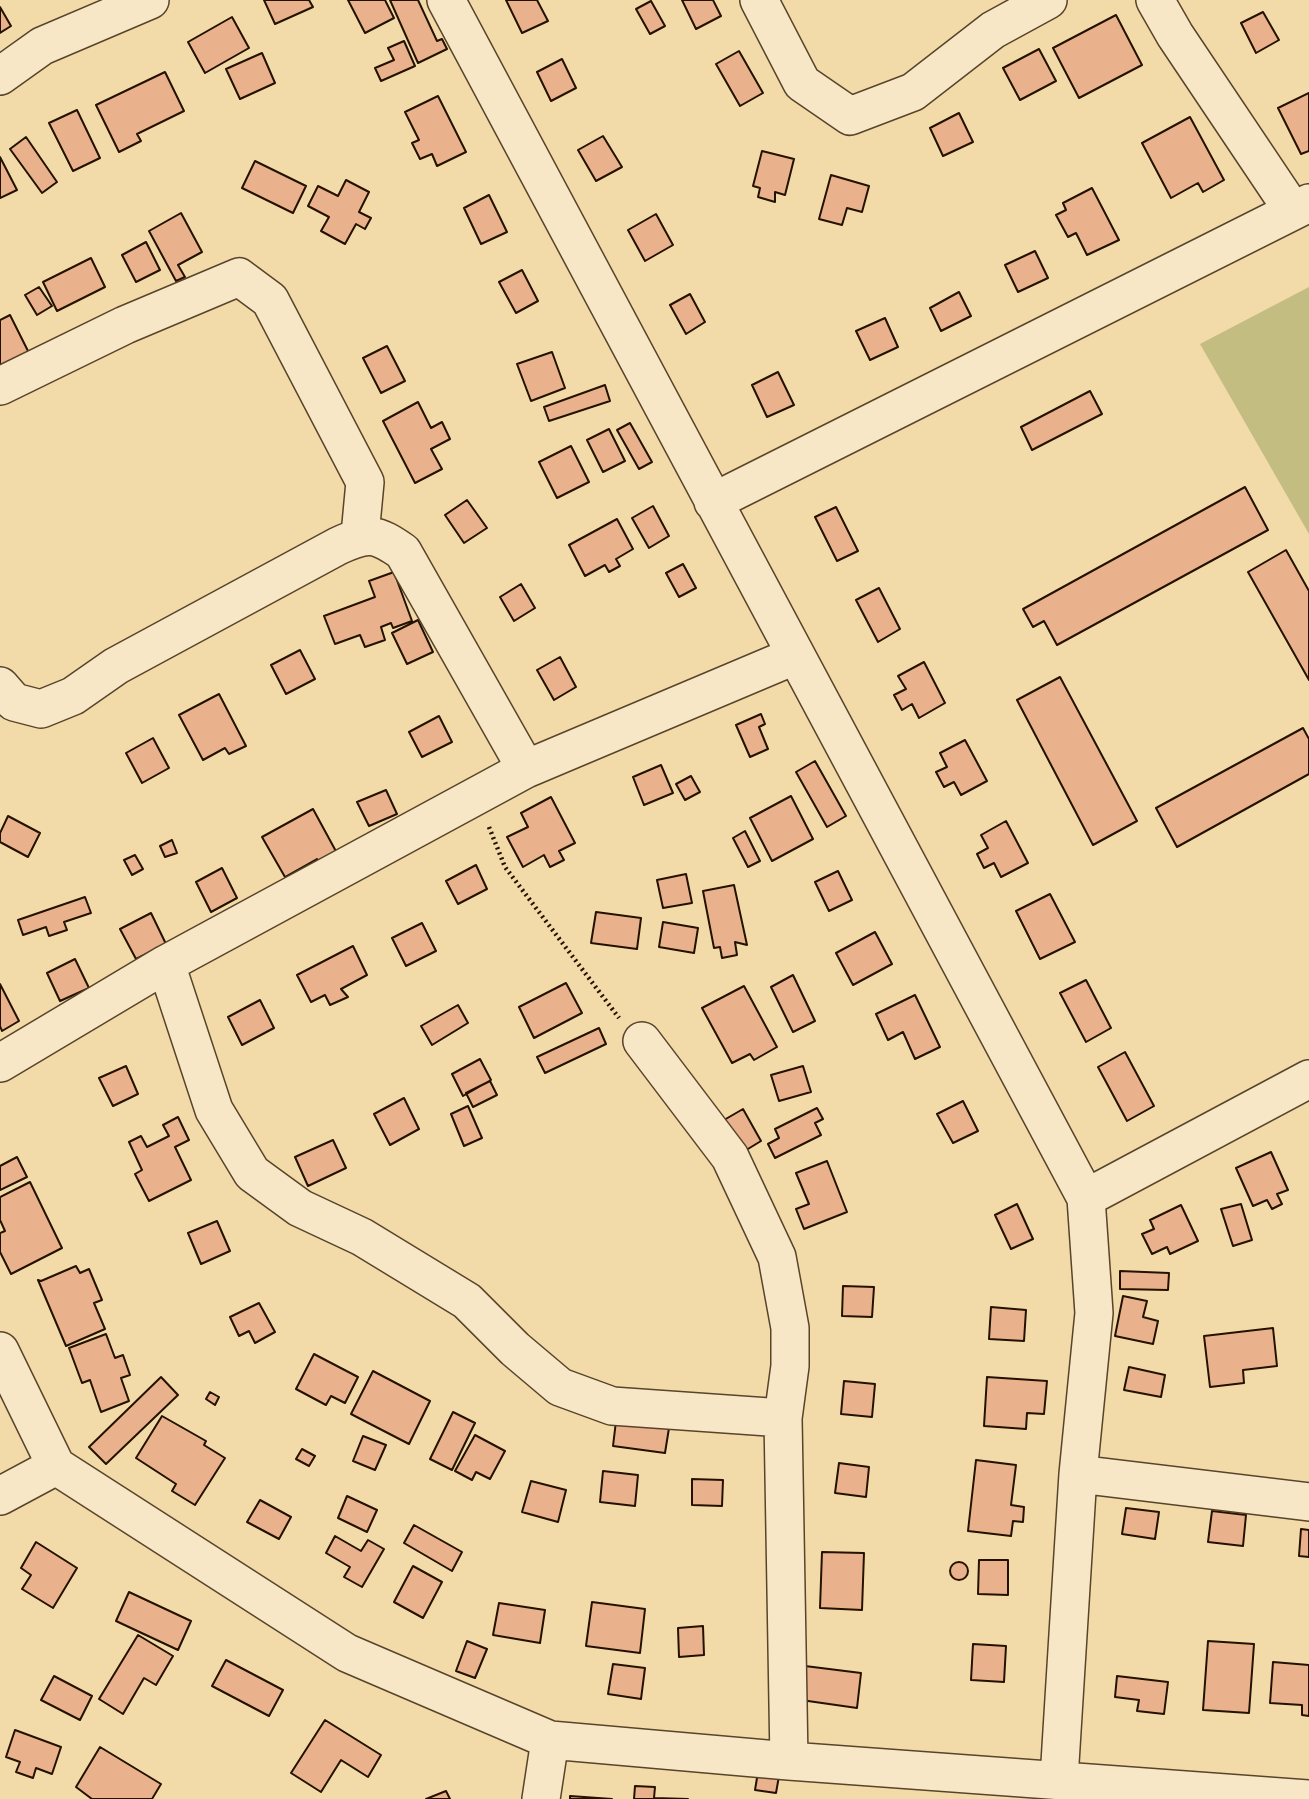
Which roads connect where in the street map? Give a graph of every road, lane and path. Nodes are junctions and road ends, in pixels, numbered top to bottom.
1 (150, 0) edge
2 (446, 0) edge
3 (759, 0) edge
4 (1048, 0) edge
5 (1155, 0) edge
6 (0, 76) edge
7 (1301, 207) edge
8 (0, 386) edge
9 (713, 502) junction
10 (360, 535) junction
11 (794, 656) junction
12 (0, 686) edge
13 (526, 769) junction
14 (477, 795) junction
15 (166, 964) junction
16 (642, 1041) joint
17 (0, 1063) edge
18 (1309, 1079) edge
19 (1086, 1198) junction
20 (0, 1351) edge
21 (783, 1418) junction
22 (55, 1466) junction
23 (1077, 1474) junction
24 (0, 1496) edge
25 (1309, 1502) edge
26 (550, 1740) junction
27 (789, 1761) junction
28 (1059, 1779) junction
29 (541, 1799) edge
30 (1309, 1799) edge

1 - 6 street
2 - 9 street
3 - 4 street
5 - 7 street
7 - 9 street
8 - 10 street
9 - 11 street
10 - 12 street
10 - 13 street
11 - 13 street
11 - 19 street
13 - 14 street
14 - 15 street
14 - 16 path
15 - 17 street
15 - 21 street
16 - 21 street
18 - 19 street
19 - 23 street
20 - 22 street
21 - 27 street
22 - 24 street
22 - 26 street
23 - 25 street
23 - 28 street
26 - 27 street
26 - 29 street
27 - 28 street
28 - 30 street

